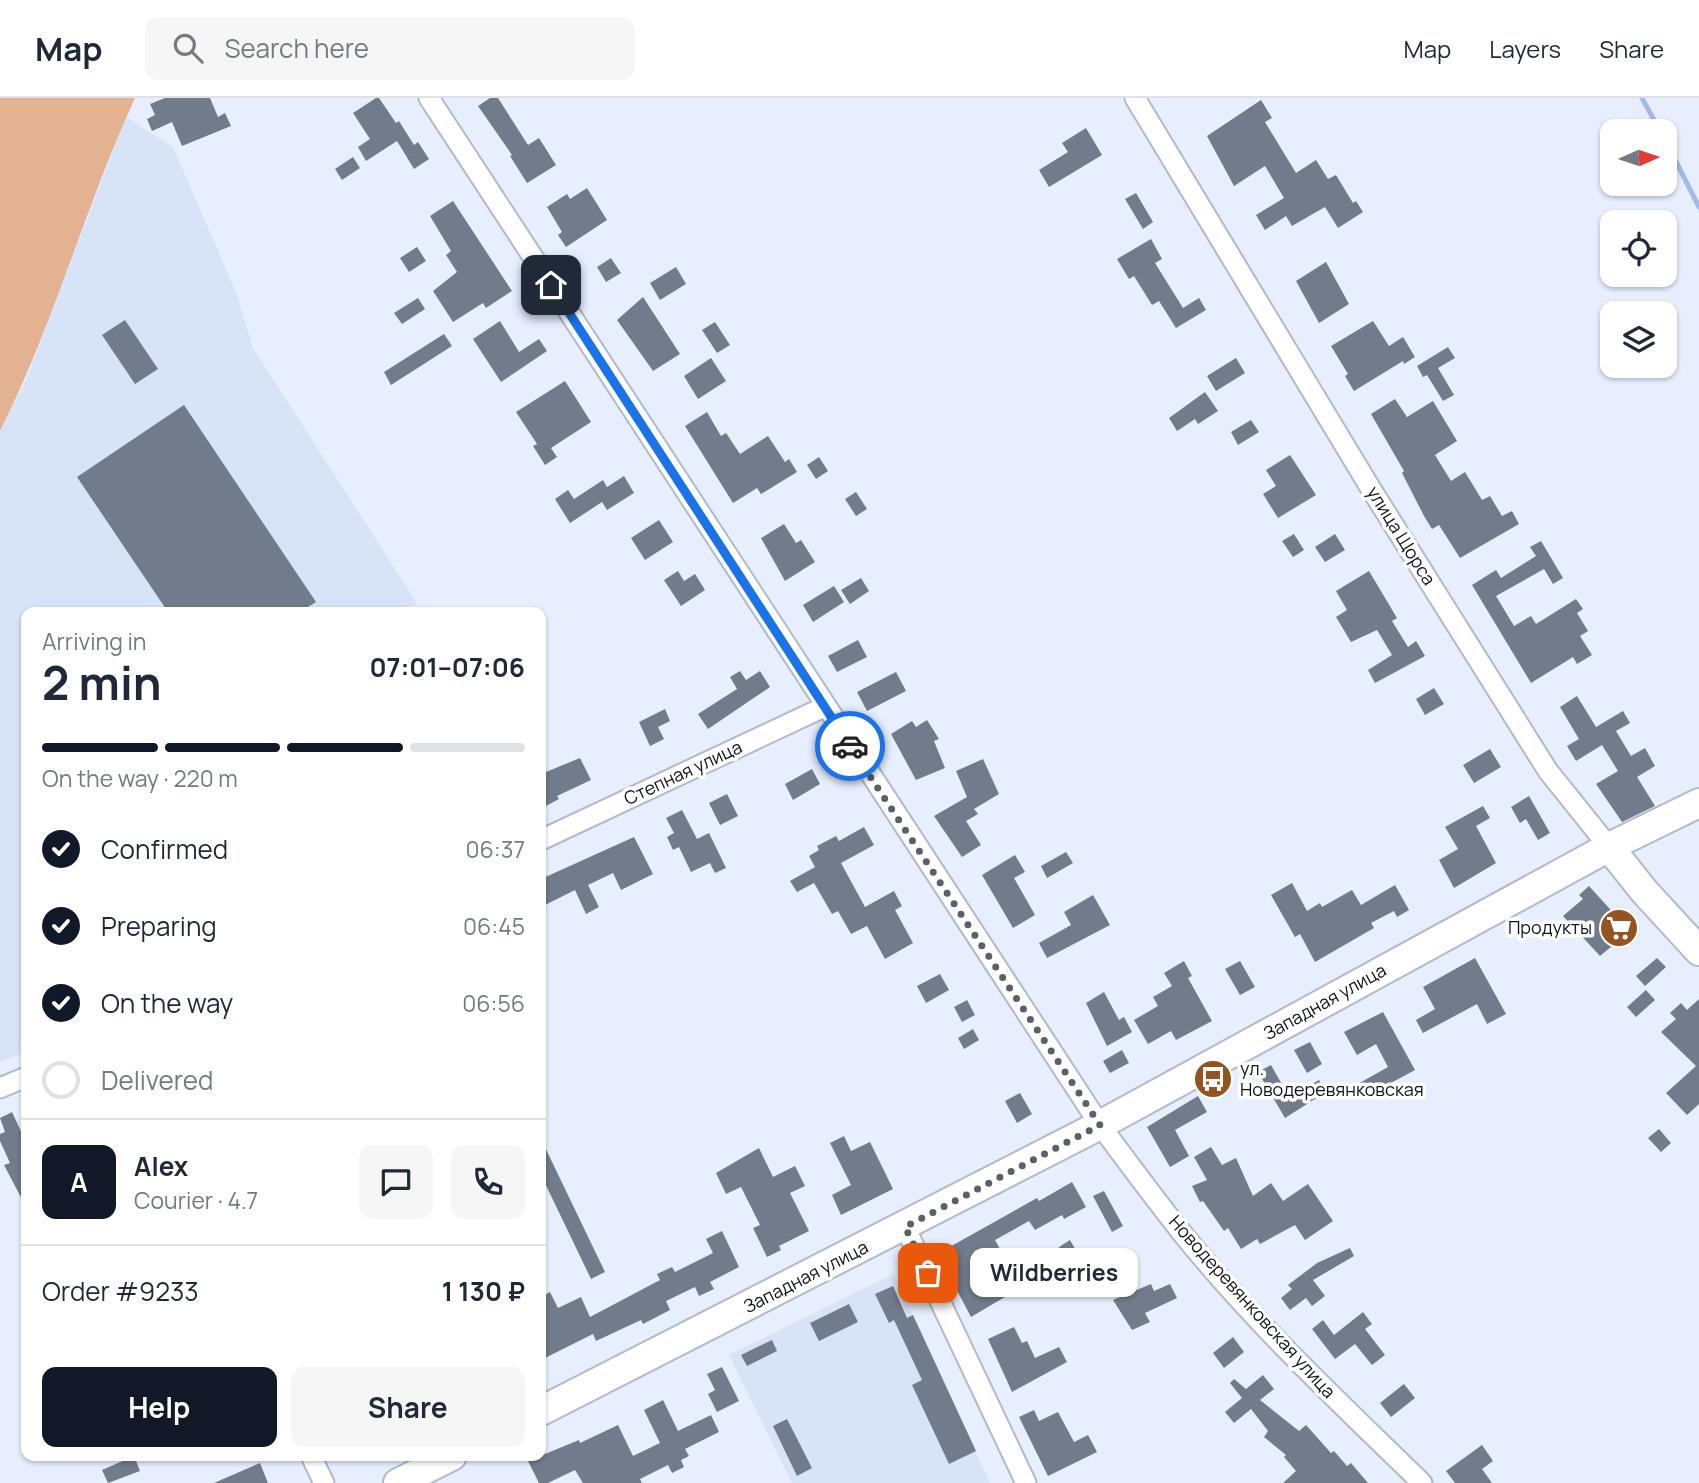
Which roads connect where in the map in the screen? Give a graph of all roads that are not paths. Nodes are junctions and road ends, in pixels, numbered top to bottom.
1 (429, 98) edge
2 (1135, 98) edge
3 (824, 707) junction
4 (1699, 803) edge
5 (546, 838) edge
6 (1609, 847) junction
7 (1699, 951) edge
8 (21, 1079) edge
9 (0, 1088) edge
10 (1100, 1125) junction
11 (905, 1227) junction
12 (546, 1408) edge
13 (313, 1461) edge
14 (442, 1461) edge
15 (324, 1483) edge
16 (398, 1483) edge
17 (1026, 1483) edge
18 (1422, 1483) edge

1 - 3 street, Новодеревянковская улица
2 - 6 street, улица Щорса
3 - 5 street, Степная улица
3 - 10 street, Новодеревянковская улица
4 - 6 main road, Западная улица
6 - 7 main road, улица Щорса
6 - 10 main road, Западная улица
8 - 9 street
10 - 11 main road, Западная улица
10 - 18 street, Новодеревянковская улица
11 - 12 main road, Западная улица
11 - 17 street
13 - 15 street
14 - 16 main road

